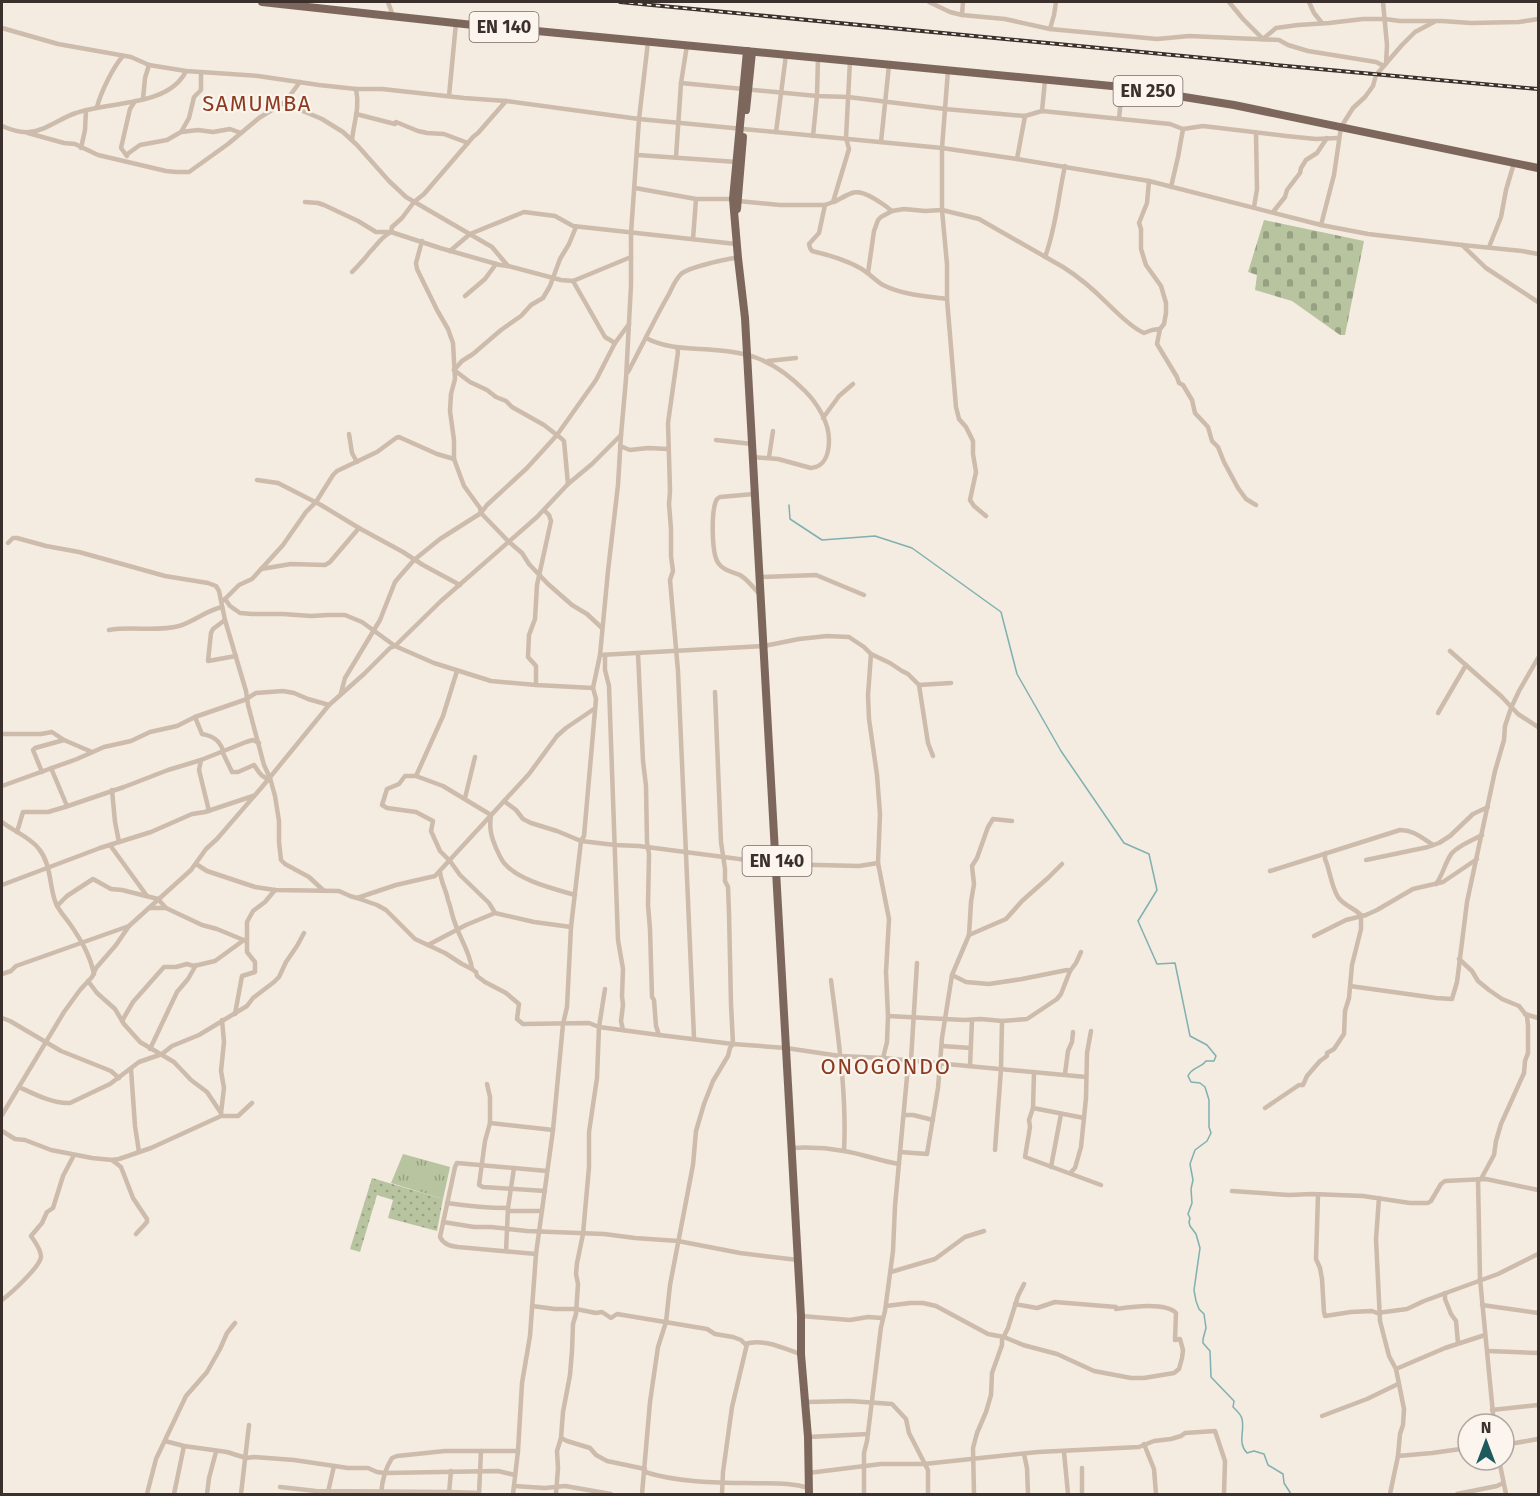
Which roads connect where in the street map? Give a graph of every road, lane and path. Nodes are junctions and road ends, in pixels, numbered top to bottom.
1 (262, 2) edge
2 (388, 2) edge
3 (929, 2) edge
4 (963, 2) edge
5 (1056, 2) edge
6 (1229, 2) edge
7 (1309, 2) edge
8 (1383, 2) edge
9 (962, 15) junction
10 (393, 16) junction
11 (1385, 19) junction
12 (1539, 19) edge
13 (1437, 21) junction
14 (456, 23) junction
15 (1322, 23) junction
16 (2, 28) edge
17 (1050, 29) junction
18 (1263, 39) junction
19 (648, 40) junction
20 (687, 45) junction
21 (750, 52) junction
22 (786, 55) junction
23 (123, 56) junction
24 (818, 58) junction
25 (850, 61) junction
26 (889, 64) junction
27 (149, 65) junction
28 (1385, 65) junction
29 (948, 70) junction
30 (186, 71) junction
31 (201, 72) junction
32 (1045, 80) junction
33 (300, 82) junction
34 (681, 82) junction
35 (1122, 87) junction
36 (356, 88) junction
37 (746, 89) junction
38 (782, 93) junction
39 (449, 96) junction
40 (817, 96) junction
41 (848, 97) junction
42 (143, 99) junction
43 (135, 101) junction
44 (506, 101) junction
45 (129, 102) junction
46 (285, 102) junction
47 (885, 102) junction
48 (98, 107) junction
49 (130, 109) junction
50 (945, 109) junction
51 (86, 110) junction
52 (1042, 111) junction
53 (356, 114) junction
54 (1025, 116) junction
55 (639, 119) junction
56 (1119, 119) junction
57 (678, 122) junction
58 (2, 126) edge
59 (1341, 127) junction
60 (741, 128) junction
61 (1183, 129) junction
62 (181, 132) junction
63 (776, 132) junction
64 (28, 133) junction
65 (241, 133) junction
66 (1256, 133) junction
67 (813, 136) junction
68 (846, 138) junction
69 (1327, 138) junction
70 (1338, 138) junction
71 (352, 140) junction
72 (881, 142) junction
73 (468, 143) junction
74 (81, 148) junction
75 (942, 148) junction
76 (126, 155) junction
77 (638, 155) junction
78 (676, 158) junction
79 (1017, 159) junction
80 (127, 162) junction
81 (738, 162) junction
82 (1514, 163) junction
83 (1065, 166) junction
84 (1539, 168) edge
85 (1149, 181) junction
86 (1171, 187) junction
87 (635, 188) junction
88 (696, 199) junction
89 (735, 200) junction
90 (305, 202) dead end
91 (414, 202) junction
92 (833, 202) junction
93 (825, 205) junction
94 (1254, 207) junction
95 (942, 210) junction
96 (892, 211) junction
97 (1273, 212) junction
98 (1321, 225) junction
99 (576, 227) junction
100 (391, 232) junction
101 (631, 233) junction
102 (470, 234) junction
103 (693, 239) junction
104 (422, 242) junction
105 (736, 244) junction
106 (1462, 245) junction
107 (1489, 247) junction
108 (450, 251) junction
109 (1539, 254) edge
110 (1045, 257) junction
111 (631, 258) junction
112 (738, 258) junction
113 (496, 264) junction
114 (508, 266) junction
115 (352, 272) dead end
116 (868, 273) junction
117 (553, 278) junction
118 (573, 281) junction
119 (465, 296) dead end
120 (947, 299) junction
121 (1539, 302) edge
122 (629, 324) junction
123 (1160, 329) junction
124 (646, 338) junction
125 (615, 343) junction
126 (679, 349) junction
127 (747, 354) junction
128 (796, 358) dead end
129 (768, 361) junction
130 (454, 370) junction
131 (626, 375) junction
132 (853, 384) dead end
133 (823, 418) junction
134 (773, 431) dead end
135 (349, 434) dead end
136 (557, 435) junction
137 (621, 435) junction
138 (716, 440) dead end
139 (752, 444) junction
140 (620, 446) junction
141 (668, 448) junction
142 (753, 457) junction
143 (769, 457) junction
144 (453, 459) junction
145 (357, 462) junction
146 (257, 480) dead end
147 (568, 484) junction
148 (754, 494) junction
149 (316, 502) junction
150 (1256, 506) dead end
151 (544, 510) junction
152 (481, 513) junction
153 (986, 516) dead end
154 (359, 528) junction
155 (507, 541) junction
156 (8, 543) dead end
157 (414, 560) junction
158 (261, 569) junction
159 (539, 575) junction
160 (759, 577) junction
161 (460, 585) junction
162 (760, 595) junction
163 (864, 595) dead end
164 (223, 603) junction
165 (225, 620) junction
166 (603, 628) junction
167 (109, 630) dead end
168 (374, 632) junction
169 (395, 646) junction
170 (764, 646) junction
171 (677, 650) junction
172 (1450, 651) dead end
173 (638, 654) junction
174 (870, 654) junction
175 (236, 656) junction
176 (603, 656) junction
177 (1539, 658) edge
178 (1466, 665) junction
179 (458, 671) junction
180 (951, 683) dead end
181 (536, 685) junction
182 (919, 685) junction
183 (593, 688) junction
184 (715, 692) dead end
185 (339, 697) junction
186 (247, 699) junction
187 (329, 705) junction
188 (1511, 708) junction
189 (594, 709) junction
190 (1438, 713) dead end
191 (195, 717) junction
192 (1539, 727) edge
193 (2, 734) edge
194 (64, 740) junction
195 (259, 743) junction
196 (223, 750) junction
197 (92, 753) junction
198 (933, 756) dead end
199 (475, 757) dead end
200 (201, 760) junction
201 (51, 768) junction
202 (42, 772) junction
203 (416, 776) junction
204 (270, 778) junction
205 (2, 786) edge
206 (112, 790) junction
207 (256, 795) junction
208 (465, 798) junction
209 (504, 801) junction
210 (67, 806) junction
211 (1488, 807) junction
212 (209, 811) junction
213 (491, 815) junction
214 (1012, 821) dead end
215 (2, 822) edge
216 (17, 832) junction
217 (1482, 835) junction
218 (581, 841) junction
219 (118, 842) junction
220 (110, 845) junction
221 (615, 845) junction
222 (1432, 845) junction
223 (648, 848) junction
224 (686, 852) junction
225 (1326, 853) junction
226 (723, 858) junction
227 (1477, 859) junction
228 (1366, 860) dead end
229 (450, 861) junction
230 (878, 863) junction
231 (196, 864) junction
232 (777, 864) junction
233 (1062, 864) dead end
234 (48, 867) junction
235 (1270, 871) dead end
236 (440, 872) junction
237 (1436, 884) junction
238 (2, 885) edge
239 (275, 890) junction
240 (322, 890) junction
241 (575, 896) junction
242 (148, 897) junction
243 (357, 898) junction
244 (158, 899) junction
245 (57, 906) junction
246 (150, 908) junction
247 (166, 908) junction
248 (495, 913) junction
249 (1361, 915) junction
250 (129, 926) junction
251 (571, 927) junction
252 (458, 930) junction
253 (304, 933) dead end
254 (969, 935) junction
255 (1314, 936) dead end
256 (245, 940) junction
257 (82, 942) junction
258 (428, 945) junction
259 (1080, 952) dead end
260 (1459, 959) junction
261 (917, 963) dead end
262 (196, 965) junction
263 (472, 969) junction
264 (1070, 971) junction
265 (2, 974) edge
266 (94, 974) junction
267 (952, 975) junction
268 (831, 980) dead end
269 (88, 981) junction
270 (1350, 986) junction
271 (605, 988) dead end
272 (235, 1014) junction
273 (1525, 1014) junction
274 (888, 1016) junction
275 (912, 1017) junction
276 (2, 1018) edge
277 (1539, 1018) edge
278 (945, 1019) junction
279 (122, 1020) junction
280 (222, 1020) junction
281 (972, 1020) junction
282 (1002, 1021) junction
283 (563, 1024) junction
284 (599, 1027) junction
285 (623, 1030) junction
286 (1091, 1030) dead end
287 (1073, 1032) dead end
288 (658, 1035) junction
289 (694, 1038) junction
290 (45, 1042) junction
291 (734, 1044) junction
292 (942, 1046) junction
293 (786, 1048) junction
294 (971, 1048) junction
295 (150, 1049) junction
296 (162, 1053) junction
297 (840, 1056) junction
298 (883, 1058) junction
299 (911, 1060) junction
300 (940, 1063) junction
301 (970, 1066) junction
302 (131, 1069) junction
303 (1001, 1069) junction
304 (1034, 1072) junction
305 (1065, 1074) junction
306 (1086, 1077) junction
307 (119, 1078) junction
308 (487, 1084) dead end
309 (19, 1087) junction
310 (252, 1103) dead end
311 (1033, 1108) junction
312 (1265, 1108) dead end
313 (2, 1114) edge
314 (1061, 1114) junction
315 (221, 1115) junction
316 (905, 1115) junction
317 (1084, 1118) junction
318 (933, 1120) junction
319 (490, 1123) junction
320 (553, 1130) junction
321 (2, 1131) edge
322 (792, 1148) junction
323 (995, 1150) dead end
324 (844, 1151) junction
325 (139, 1152) junction
326 (900, 1152) junction
327 (75, 1155) junction
328 (112, 1160) junction
329 (482, 1164) junction
330 (899, 1164) junction
331 (1051, 1167) junction
332 (514, 1168) junction
333 (547, 1171) junction
334 (1070, 1173) junction
335 (1479, 1179) junction
336 (1101, 1185) dead end
337 (510, 1189) junction
338 (1539, 1190) edge
339 (545, 1191) junction
340 (1232, 1191) dead end
341 (1318, 1195) junction
342 (1379, 1198) junction
343 (447, 1203) junction
344 (508, 1210) junction
345 (542, 1211) junction
346 (443, 1222) junction
347 (507, 1229) junction
348 (539, 1231) junction
349 (984, 1232) dead end
350 (136, 1234) dead end
351 (583, 1234) junction
352 (678, 1241) junction
353 (506, 1251) junction
354 (536, 1254) junction
355 (1539, 1254) edge
356 (798, 1260) junction
357 (891, 1272) junction
358 (1480, 1279) junction
359 (1024, 1284) dead end
360 (1445, 1293) junction
361 (2, 1297) edge
362 (1015, 1304) junction
363 (1482, 1305) junction
364 (532, 1306) junction
365 (886, 1306) junction
366 (576, 1309) junction
367 (1379, 1312) junction
368 (1539, 1312) edge
369 (801, 1316) junction
370 (882, 1318) junction
371 (666, 1322) junction
372 (235, 1323) dead end
373 (1485, 1335) junction
374 (1004, 1337) junction
375 (1458, 1343) junction
376 (747, 1344) junction
377 (1488, 1351) junction
378 (1539, 1353) edge
379 (801, 1354) junction
380 (1396, 1369) junction
381 (1398, 1384) junction
382 (806, 1402) junction
383 (872, 1402) junction
384 (1539, 1405) edge
385 (1492, 1410) joint
386 (1322, 1416) dead end
387 (249, 1425) dead end
388 (868, 1434) junction
389 (808, 1437) junction
390 (561, 1438) junction
391 (1539, 1439) edge
392 (165, 1441) junction
393 (1516, 1443) edge
394 (1144, 1444) junction
395 (184, 1446) junction
396 (1456, 1450) edge
397 (481, 1451) junction
398 (518, 1451) junction
399 (216, 1452) junction
400 (1064, 1452) junction
401 (1024, 1454) junction
402 (1398, 1456) junction
403 (246, 1458) junction
404 (973, 1459) junction
405 (924, 1464) junction
406 (334, 1466) junction
407 (864, 1467) junction
408 (1082, 1468) dead end
409 (645, 1470) junction
410 (451, 1472) junction
411 (481, 1472) junction
412 (1501, 1472) edge
413 (384, 1473) junction
414 (808, 1473) junction
415 (515, 1474) junction
416 (723, 1482) junction
417 (1503, 1483) junction
418 (514, 1486) junction
419 (557, 1486) junction
420 (280, 1487) dead end
421 (809, 1491) edge
422 (327, 1493) edge
423 (381, 1493) edge
424 (449, 1493) edge
425 (147, 1494) edge
426 (174, 1494) edge
427 (207, 1494) edge
428 (241, 1494) edge
429 (479, 1494) edge
430 (513, 1494) edge
431 (556, 1494) edge
432 (611, 1494) edge
433 (642, 1494) edge
434 (722, 1494) edge
435 (864, 1494) edge
436 (928, 1494) edge
437 (974, 1494) edge
438 (1028, 1494) edge
439 (1068, 1494) edge
440 (1082, 1494) edge
441 (1156, 1494) edge
442 (1224, 1494) edge
443 (1390, 1494) edge
444 (1457, 1494) edge
445 (1506, 1494) edge

1 - 10 main road, EN 140
2 - 10 street
3 - 9 street
4 - 9 street
5 - 17 street
6 - 18 street
7 - 15 street
8 - 11 street
9 - 17 street
10 - 14 main road, EN 140
11 - 13 street
11 - 15 street
11 - 28 street
12 - 13 street
13 - 28 street
14 - 19 main road, EN 140
14 - 39 street
15 - 18 street
16 - 23 street
17 - 18 street
18 - 28 street
19 - 20 main road, EN 140
19 - 55 street
20 - 21 main road, EN 140
20 - 34 street
21 - 22 main road, EN 250
21 - 37 main road, EN 140
22 - 24 main road, EN 250
22 - 38 street
23 - 27 street
23 - 48 street
24 - 25 main road, EN 250
24 - 40 street
25 - 26 main road, EN 250
25 - 41 street
26 - 29 main road, EN 250
26 - 47 street
27 - 30 street
27 - 42 street
28 - 59 street
29 - 32 main road, EN 250
29 - 50 street
30 - 31 street
30 - 42 street
31 - 33 street
31 - 62 street
32 - 35 main road, EN 250
32 - 52 street
33 - 36 street
33 - 46 street
34 - 37 street
34 - 57 street
35 - 56 street
35 - 59 main road, EN 250
36 - 39 street
36 - 53 street
37 - 38 street
37 - 60 main road, EN 140
38 - 40 street
38 - 63 street
39 - 44 street
40 - 41 street
40 - 67 street
41 - 47 street
41 - 68 street
42 - 43 street
43 - 45 street
43 - 49 street
44 - 55 street
44 - 73 street
45 - 48 street
45 - 49 street
46 - 65 street
46 - 71 street
47 - 50 street
47 - 72 street
48 - 51 street
49 - 76 street
50 - 54 street
50 - 75 street
51 - 64 street
51 - 74 street
52 - 54 street
52 - 56 street
53 - 71 street
53 - 73 street
54 - 79 street
55 - 57 street
55 - 77 street
56 - 61 street
57 - 60 street
57 - 78 street
58 - 64 street
59 - 70 street
59 - 82 main road, EN 250
60 - 63 street
60 - 81 main road, EN 140
61 - 66 street
61 - 86 street
62 - 65 street
62 - 76 street
63 - 67 street
64 - 74 street
65 - 80 street
66 - 69 street
66 - 94 street
67 - 68 street
68 - 72 street
68 - 92 street
69 - 70 street
69 - 97 street
70 - 98 street
71 - 91 street
72 - 75 street
73 - 91 street
74 - 80 street
75 - 79 street
75 - 95 street
76 - 80 street
77 - 78 street
77 - 87 street
78 - 81 street
79 - 83 street
81 - 89 main road, EN 140
82 - 84 main road, EN 250
82 - 107 street
83 - 85 street
83 - 110 street
85 - 86 street
85 - 123 street
86 - 94 street
87 - 88 street
87 - 101 street
88 - 89 street
88 - 103 street
89 - 93 street
89 - 105 main road, EN 140
90 - 100 street
91 - 100 street
91 - 102 street
92 - 93 street
92 - 96 street
93 - 116 street
94 - 97 street
95 - 96 street
95 - 110 street
95 - 120 street
96 - 116 street
97 - 98 street
98 - 106 street
99 - 101 street
99 - 102 street
99 - 117 street
100 - 104 street
100 - 115 street
101 - 103 street
101 - 111 street
102 - 108 street
102 - 114 street
103 - 105 street
104 - 108 street
104 - 130 street
105 - 112 main road, EN 140
106 - 107 street
106 - 121 street
107 - 109 street
108 - 113 street
110 - 123 street
111 - 118 street
111 - 122 street
112 - 124 street
112 - 127 main road, EN 140
113 - 114 street
113 - 119 street
114 - 117 street
116 - 120 street
117 - 118 street
117 - 130 street
118 - 125 street
120 - 153 street
122 - 125 street
122 - 131 street
123 - 150 street
124 - 126 street
124 - 131 street
125 - 136 street
126 - 127 street
126 - 141 street
127 - 129 street
127 - 139 main road, EN 140
128 - 129 street
129 - 133 street
130 - 136 street
130 - 144 street
131 - 137 street
132 - 133 street
133 - 143 street
134 - 143 street
135 - 145 street
136 - 147 street
136 - 152 street
137 - 140 street
137 - 147 street
138 - 139 street
139 - 142 main road, EN 140
140 - 141 street
140 - 166 street
141 - 171 street
142 - 143 street
142 - 148 main road, EN 140
144 - 145 street
144 - 152 street
145 - 149 street
146 - 149 street
147 - 151 street
148 - 160 main road, EN 140
148 - 162 street
149 - 154 street
149 - 158 street
151 - 155 street
151 - 159 street
152 - 155 street
152 - 157 street
154 - 157 street
154 - 158 street
155 - 159 street
155 - 161 street
156 - 164 street
157 - 161 street
157 - 168 street
158 - 164 street
159 - 166 street
159 - 181 street
160 - 162 main road, EN 140
160 - 163 street
161 - 169 street
162 - 170 main road, EN 140
164 - 165 street
164 - 167 street
164 - 168 street
165 - 175 street
165 - 175 street
166 - 176 street
168 - 169 street
168 - 185 street
169 - 179 street
169 - 185 street
170 - 171 street
170 - 174 street
170 - 232 main road, EN 140
171 - 173 street
171 - 224 street
172 - 178 street
173 - 176 street
173 - 223 street
174 - 182 street
174 - 230 street
175 - 186 street
176 - 183 street
176 - 221 street
177 - 188 street
178 - 188 street
178 - 190 street
179 - 181 street
179 - 203 street
180 - 182 street
181 - 183 street
182 - 198 street
183 - 189 street
184 - 226 street
185 - 187 street
186 - 187 street
186 - 191 street
186 - 195 street
187 - 204 street
188 - 192 street
188 - 211 street
189 - 209 street
189 - 218 street
191 - 196 street
191 - 197 street
193 - 194 street
194 - 197 street
194 - 202 street
195 - 196 street
195 - 204 street
196 - 200 street
196 - 204 street
197 - 201 street
199 - 208 street
200 - 206 street
200 - 212 street
201 - 202 street
201 - 210 street
202 - 205 street
203 - 208 street
203 - 229 street
204 - 207 street
204 - 240 street
206 - 210 street
206 - 219 street
207 - 212 street
207 - 231 street
208 - 213 street
209 - 213 street
209 - 218 street
210 - 216 street
211 - 217 street
211 - 222 street
212 - 219 street
213 - 229 street
213 - 241 street
214 - 254 street
215 - 216 street
216 - 234 street
217 - 227 street
217 - 237 street
218 - 221 street
218 - 241 street
219 - 220 street
220 - 234 street
220 - 242 street
221 - 223 street
221 - 285 street
222 - 225 street
222 - 228 street
223 - 224 street
223 - 288 street
224 - 226 street
224 - 289 street
225 - 235 street
225 - 249 street
226 - 232 street
226 - 291 street
227 - 237 street
227 - 260 street
229 - 236 street
229 - 248 street
230 - 232 street
230 - 274 street
231 - 239 street
231 - 244 street
232 - 293 main road, EN 140
233 - 254 street
234 - 238 street
234 - 245 street
236 - 243 street
236 - 252 street
237 - 249 street
239 - 240 street
239 - 256 street
240 - 243 street
241 - 251 street
242 - 244 street
242 - 245 street
243 - 258 street
244 - 246 street
244 - 247 street
245 - 257 street
246 - 247 street
246 - 250 street
247 - 256 street
248 - 251 street
248 - 252 street
249 - 255 street
249 - 270 street
250 - 257 street
250 - 266 street
251 - 283 street
252 - 258 street
252 - 263 street
253 - 272 street
254 - 267 street
256 - 262 street
256 - 272 street
257 - 265 street
257 - 266 street
258 - 263 street
259 - 264 street
260 - 270 street
260 - 273 street
261 - 275 street
262 - 279 street
262 - 295 street
263 - 283 street
264 - 267 street
264 - 282 street
266 - 269 street
267 - 278 street
268 - 297 street
269 - 279 street
269 - 290 street
270 - 312 street
271 - 284 street
272 - 280 street
273 - 277 street
273 - 335 street
274 - 275 street
274 - 298 street
275 - 278 street
275 - 299 street
276 - 290 street
278 - 281 street
278 - 292 street
279 - 295 street
280 - 296 street
280 - 315 street
281 - 282 street
281 - 294 street
282 - 303 street
283 - 284 street
283 - 320 street
284 - 285 street
284 - 351 street
285 - 288 street
286 - 306 street
287 - 305 street
288 - 289 street
289 - 291 street
290 - 307 street
290 - 309 street
291 - 293 street
291 - 352 street
292 - 294 street
292 - 300 street
293 - 297 street
293 - 322 main road, EN 140
294 - 301 street
295 - 296 street
296 - 302 street
296 - 315 street
297 - 298 street
297 - 324 street
298 - 299 street
299 - 300 street
299 - 316 street
300 - 301 street
300 - 318 street
301 - 303 street
302 - 307 street
302 - 325 street
303 - 304 street
303 - 323 street
304 - 305 street
304 - 311 street
305 - 306 street
306 - 317 street
307 - 309 street
308 - 319 street
309 - 313 street
310 - 315 street
311 - 314 street
311 - 331 street
314 - 317 street
314 - 331 street
315 - 325 street
316 - 318 street
316 - 326 street
317 - 334 street
318 - 326 street
319 - 320 street
319 - 329 street
320 - 333 street
321 - 327 street
322 - 324 street
322 - 356 main road, EN 140
324 - 330 street
325 - 328 street
326 - 330 street
327 - 328 street
327 - 361 street
328 - 350 street
329 - 332 street
329 - 337 street
329 - 343 street
330 - 357 street
331 - 334 street
332 - 333 street
332 - 337 street
333 - 339 street
334 - 336 street
335 - 338 street
335 - 342 street
335 - 358 street
337 - 339 street
337 - 344 street
339 - 345 street
340 - 341 street
341 - 342 street
341 - 367 street
342 - 367 street
343 - 344 street
343 - 346 street
344 - 345 street
344 - 347 street
345 - 348 street
346 - 347 street
346 - 353 street
347 - 348 street
347 - 353 street
348 - 351 street
348 - 354 street
349 - 357 street
351 - 352 street
351 - 366 street
352 - 356 street
352 - 371 street
353 - 354 street
354 - 364 street
355 - 358 street
356 - 369 main road, EN 140
357 - 365 street
358 - 360 street
358 - 363 street
359 - 362 street
360 - 367 street
360 - 375 street
362 - 374 street
362 - 374 street
363 - 368 street
363 - 373 street
364 - 366 street
364 - 398 street
365 - 370 street
365 - 374 street
366 - 371 street
366 - 390 street
367 - 380 street
369 - 370 street
369 - 379 main road, EN 140
370 - 383 street
371 - 376 street
371 - 409 street
372 - 392 street
373 - 375 street
373 - 377 street
374 - 404 street
375 - 380 street
376 - 379 street
376 - 416 street
377 - 378 street
377 - 385 street
379 - 382 main road, EN 140
380 - 381 street
381 - 386 street
381 - 402 street
382 - 383 street
382 - 389 main road, EN 140
383 - 388 street
383 - 405 street
384 - 385 street
387 - 403 street
388 - 389 street
388 - 407 street
389 - 414 main road, EN 140
390 - 409 street
390 - 419 street
391 - 393 street
392 - 395 street
392 - 425 street
394 - 400 street
394 - 441 street
394 - 442 street
395 - 399 street
395 - 426 street
396 - 402 street
397 - 398 street
397 - 411 street
397 - 413 street
398 - 415 street
399 - 403 street
399 - 427 street
400 - 401 street
400 - 439 street
401 - 404 street
401 - 438 street
402 - 443 street
403 - 406 street
403 - 428 street
404 - 405 street
404 - 437 street
405 - 407 street
405 - 436 street
406 - 413 street
406 - 422 street
407 - 414 street
407 - 435 street
408 - 440 street
409 - 416 street
409 - 433 street
410 - 411 street
410 - 413 street
410 - 424 street
411 - 415 street
411 - 429 street
412 - 417 street
413 - 423 street
414 - 421 main road, EN 140
415 - 418 street
416 - 421 street
416 - 434 street
417 - 444 street
417 - 445 street
418 - 419 street
418 - 430 street
419 - 431 street
419 - 432 street
420 - 422 street
422 - 423 street
423 - 424 street
424 - 429 street

